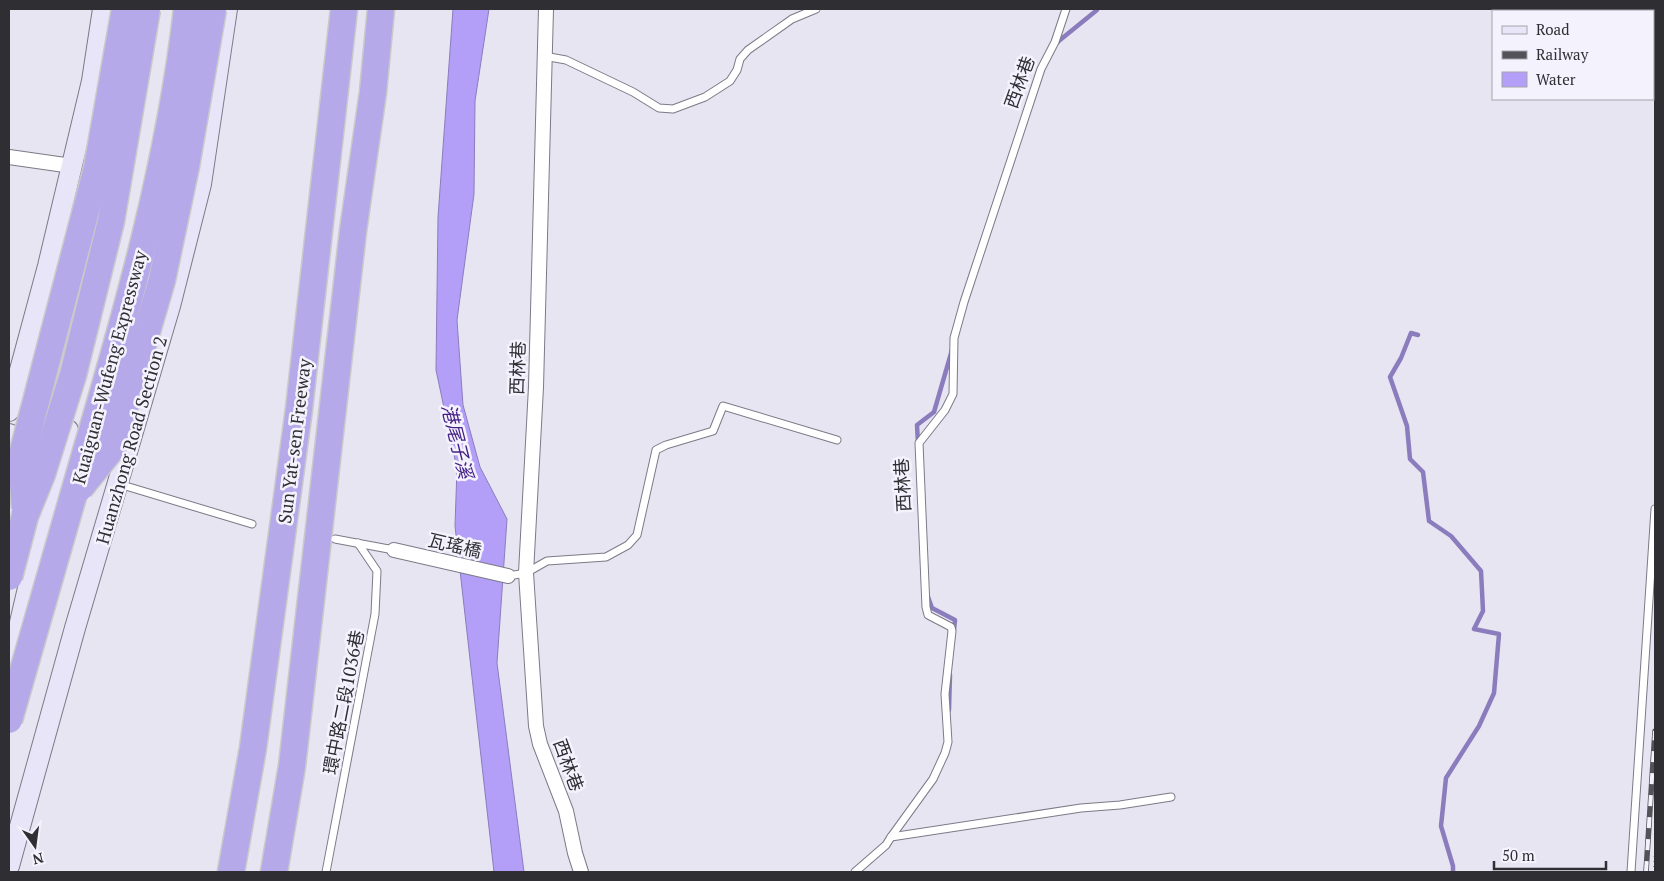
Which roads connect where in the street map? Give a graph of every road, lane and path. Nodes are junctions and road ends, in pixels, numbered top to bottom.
1 (103, 9) edge
2 (124, 9) edge
3 (148, 9) edge
4 (159, 9) edge
5 (187, 9) edge
6 (213, 9) edge
7 (227, 9) edge
8 (344, 9) edge
9 (381, 9) edge
10 (546, 9) edge
11 (816, 9) edge
12 (1066, 9) edge
13 (544, 56) junction
14 (9, 157) edge
15 (72, 166) junction
16 (9, 412) edge
17 (9, 434) edge
18 (837, 440) dead end
19 (57, 453) junction
20 (9, 460) edge
21 (52, 473) junction
22 (119, 484) junction
23 (72, 499) junction
24 (1655, 509) edge
25 (25, 516) junction
26 (252, 524) dead end
27 (335, 539) dead end
28 (358, 543) junction
29 (394, 550) joint
30 (526, 573) junction
31 (508, 576) joint
32 (9, 577) edge
33 (9, 626) edge
34 (9, 670) edge
35 (9, 720) edge
36 (1171, 797) dead end
37 (892, 837) junction
38 (1655, 853) edge
39 (9, 866) edge
40 (231, 872) edge
41 (274, 872) edge
42 (326, 872) edge
43 (581, 872) edge
44 (855, 872) edge
45 (1631, 872) edge
46 (1654, 872) edge

1 - 15 street
2 - 25 highway, bridge
3 - 19 street
3 - 25 highway, Kuaiguan-Wufeng Expressway, bridge
4 - 19 street
5 - 23 highway, Kuaiguan-Wufeng Expressway, bridge
6 - 23 highway, bridge
7 - 22 street, Huanzhong Road Section 2
8 - 40 highway, Sun Yat-sen Freeway
9 - 41 highway, Sun Yat-sen Freeway
10 - 13 street, 西林巷
11 - 13 lane
12 - 37 lane, 西林巷
13 - 30 street, 西林巷
14 - 15 street
15 - 16 street
17 - 19 street
18 - 30 lane
19 - 21 street
19 - 22 street
20 - 21 street
21 - 22 street
21 - 33 street
21 - 34 street
22 - 26 lane
22 - 39 street, Huanzhong Road Section 2
23 - 35 highway, Kuaiguan-Wufeng Expressway, bridge
24 - 45 lane
25 - 32 highway, Kuaiguan-Wufeng Expressway, bridge
27 - 28 lane
28 - 29 lane
28 - 42 lane, 環中路二段1036巷
29 - 31 street, 瓦瑤橋
30 - 31 lane
30 - 43 street, 西林巷
36 - 37 lane
37 - 44 lane, 西林巷
38 - 46 path

